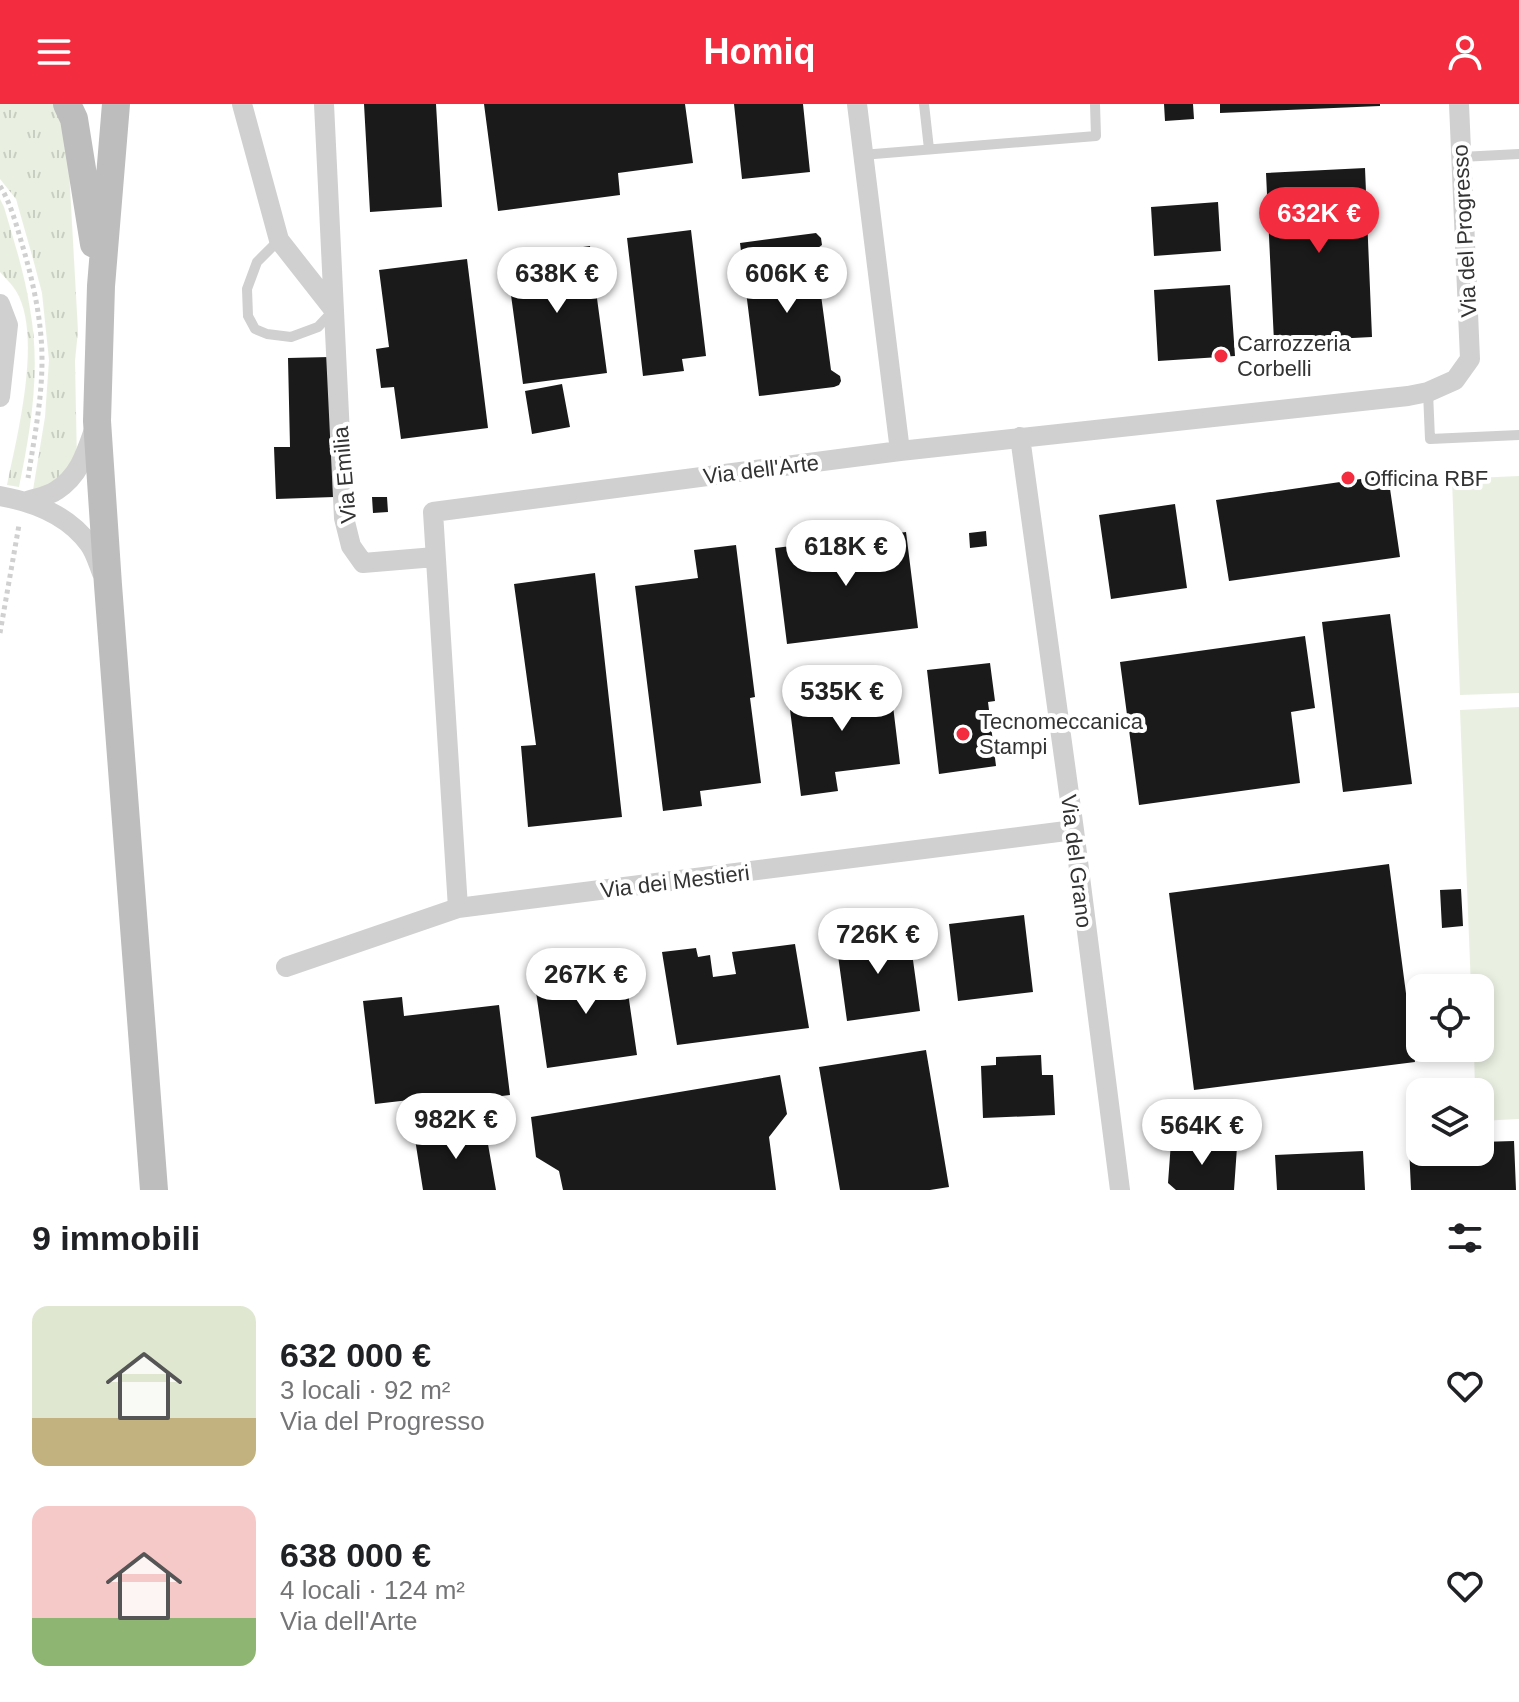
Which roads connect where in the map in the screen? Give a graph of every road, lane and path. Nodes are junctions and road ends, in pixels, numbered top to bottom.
1 (67, 104) edge
2 (116, 104) edge
3 (242, 104) edge
4 (324, 104) edge
5 (857, 104) edge
6 (924, 104) edge
7 (1095, 104) edge
8 (1459, 104) edge
9 (929, 149) junction
10 (1519, 154) edge
11 (862, 155) junction
12 (1461, 157) junction
13 (0, 186) edge
14 (279, 240) junction
15 (101, 286) junction
16 (0, 304) edge
17 (334, 310) junction
18 (1470, 359) joint
19 (1428, 392) junction
20 (0, 397) edge
21 (97, 421) junction
22 (1519, 435) edge
23 (1020, 437) junction
24 (900, 451) junction
25 (27, 493) junction
26 (0, 496) edge
27 (19, 525) dead end
28 (435, 557) junction
29 (108, 585) junction
30 (0, 633) edge
31 (1074, 830) junction
32 (458, 908) junction
33 (286, 967) dead end
34 (154, 1190) edge
35 (1120, 1190) edge

1 - 15 main road
2 - 15 main road
3 - 14 street
4 - 17 street, Via Emilia
5 - 11 street
6 - 9 lane
7 - 9 lane
8 - 12 street, Via del Progresso
9 - 11 lane
10 - 12 lane
11 - 24 street
12 - 18 street, Via del Progresso
13 - 25 path
14 - 17 street
14 - 17 lane
15 - 21 main road
16 - 20 street
17 - 28 street, Via Emilia
18 - 19 street, Via dell'Arte
19 - 22 lane
19 - 23 street, Via dell'Arte
21 - 25 street
21 - 29 main road
23 - 24 street, Via dell'Arte
23 - 31 street, Via del Grano
24 - 28 street, Via dell'Arte
25 - 26 street
25 - 29 street
27 - 30 path
28 - 32 street, Via dell'Arte
29 - 34 main road
31 - 32 street, Via dei Mestieri
31 - 35 street, Via del Grano
32 - 33 street, Via dei Mestieri

